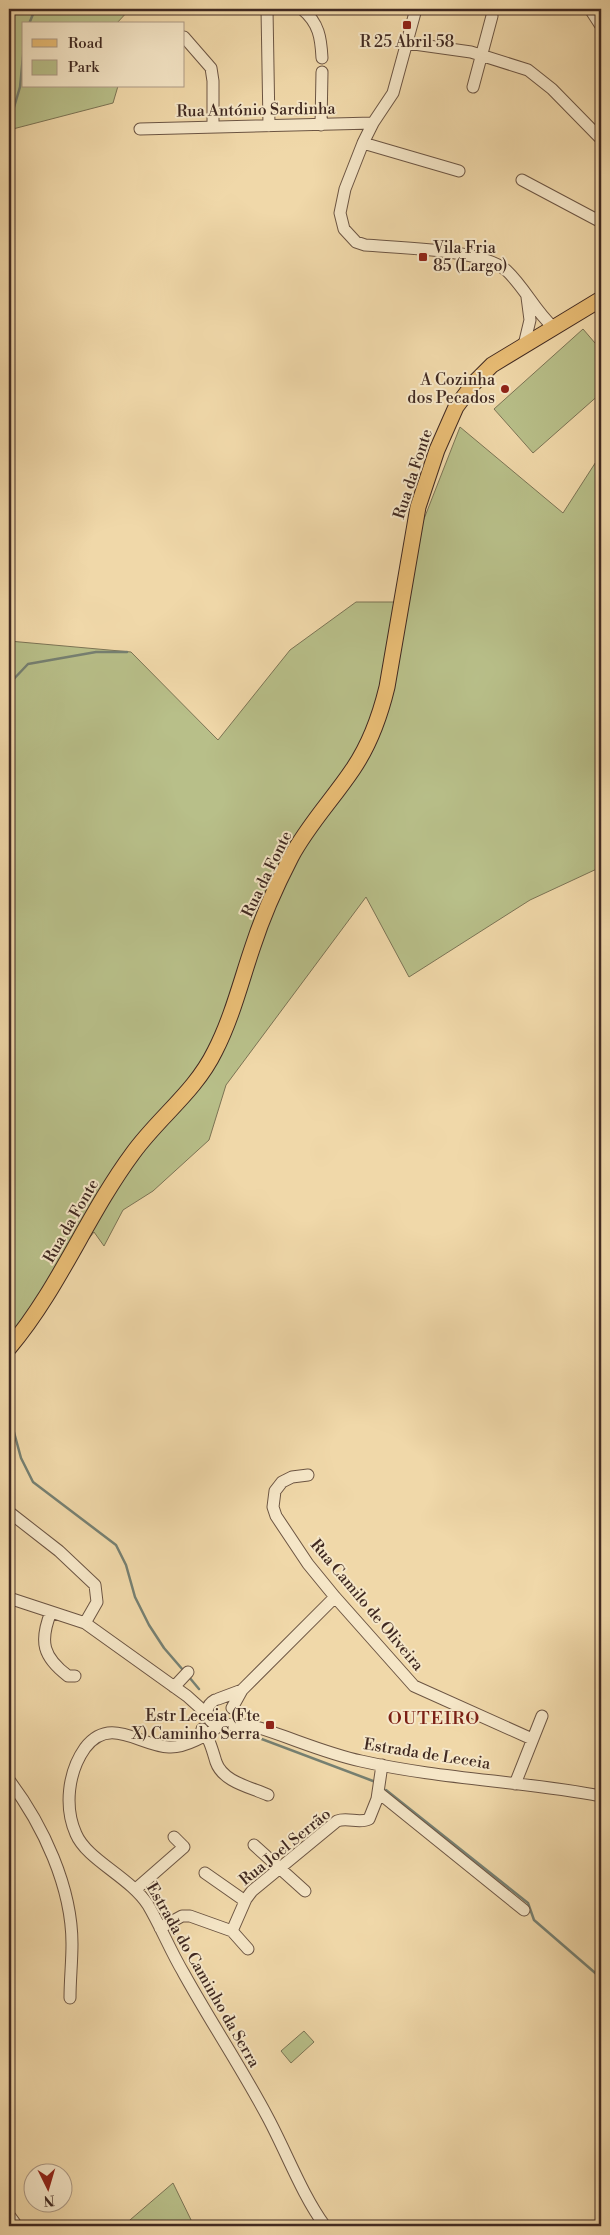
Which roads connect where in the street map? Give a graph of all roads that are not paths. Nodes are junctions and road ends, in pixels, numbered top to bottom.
1 (267, 9) edge
2 (302, 9) edge
3 (416, 9) edge
4 (590, 9) edge
5 (492, 16) dead end
6 (600, 20) edge
7 (185, 38) edge
8 (407, 43) junction
9 (481, 55) junction
10 (322, 58) dead end
11 (322, 72) dead end
12 (473, 87) dead end
13 (373, 123) junction
14 (321, 125) junction
15 (269, 126) junction
16 (213, 127) junction
17 (140, 128) dead end
18 (601, 139) edge
19 (363, 143) junction
20 (459, 171) dead end
21 (522, 180) dead end
22 (601, 222) edge
23 (525, 290) junction
24 (601, 299) edge
25 (553, 327) junction
26 (524, 345) junction
27 (9, 1348) edge
28 (308, 1475) dead end
29 (9, 1512) edge
30 (335, 1597) junction
31 (9, 1598) edge
32 (51, 1612) junction
33 (85, 1624) junction
34 (185, 1675) dead end
35 (75, 1676) dead end
36 (174, 1687) junction
37 (242, 1690) junction
38 (187, 1696) junction
39 (217, 1700) junction
40 (232, 1709) junction
41 (207, 1716) junction
42 (542, 1716) dead end
43 (222, 1724) junction
44 (252, 1726) junction
45 (204, 1732) junction
46 (532, 1739) junction
47 (382, 1765) junction
48 (9, 1780) edge
49 (515, 1784) junction
50 (379, 1793) junction
51 (268, 1795) dead end
52 (601, 1796) edge
53 (174, 1837) dead end
54 (254, 1846) dead end
55 (279, 1869) junction
56 (205, 1873) dead end
57 (136, 1889) junction
58 (305, 1891) dead end
59 (245, 1901) junction
60 (524, 1910) dead end
61 (160, 1928) junction
62 (232, 1931) junction
63 (248, 1949) dead end
64 (70, 1998) dead end
65 (9, 2215) edge
66 (16, 2226) edge
67 (325, 2226) edge

1 - 15 street
2 - 10 street
3 - 8 street
4 - 6 street
5 - 9 street
7 - 16 street
8 - 9 street
8 - 13 street
9 - 12 street
9 - 18 street
11 - 14 street
13 - 14 street, Rua António Sardinha
13 - 19 street
14 - 15 street, Rua António Sardinha
15 - 16 street, Rua António Sardinha
16 - 17 street, Rua António Sardinha
19 - 20 street
19 - 23 street
21 - 22 street
23 - 25 street
23 - 26 street
24 - 25 main road, Rua da Fonte
25 - 26 main road, Rua da Fonte
26 - 27 main road, Rua da Fonte
28 - 30 street, Rua Camilo de Oliveira
29 - 33 street
30 - 37 street
30 - 46 street, Rua Camilo de Oliveira
31 - 32 street
32 - 33 street
32 - 35 street
33 - 36 street
34 - 36 street
36 - 38 street
37 - 39 street
37 - 40 street
38 - 39 street
38 - 41 street
39 - 40 street
39 - 41 street
40 - 43 street
40 - 44 street, Estrada de Leceia
41 - 43 street
41 - 45 street
42 - 46 street
43 - 44 street, Estrada de Leceia
43 - 45 street, Estrada do Caminho da Serra
44 - 47 street, Estrada de Leceia
45 - 51 street
45 - 57 street, Estrada do Caminho da Serra
46 - 49 street
47 - 49 street, Estrada de Leceia
47 - 50 street, Rua Joel Serrão
48 - 64 street
49 - 52 street, Estrada de Leceia
50 - 55 street, Rua Joel Serrão
50 - 60 street
53 - 57 street
54 - 55 street
55 - 58 street
55 - 59 street, Rua Joel Serrão
56 - 59 street
57 - 61 street, Estrada do Caminho da Serra
59 - 62 street, Rua Joel Serrão
61 - 62 street
61 - 67 street, Estrada do Caminho da Serra
62 - 63 street
65 - 66 street

